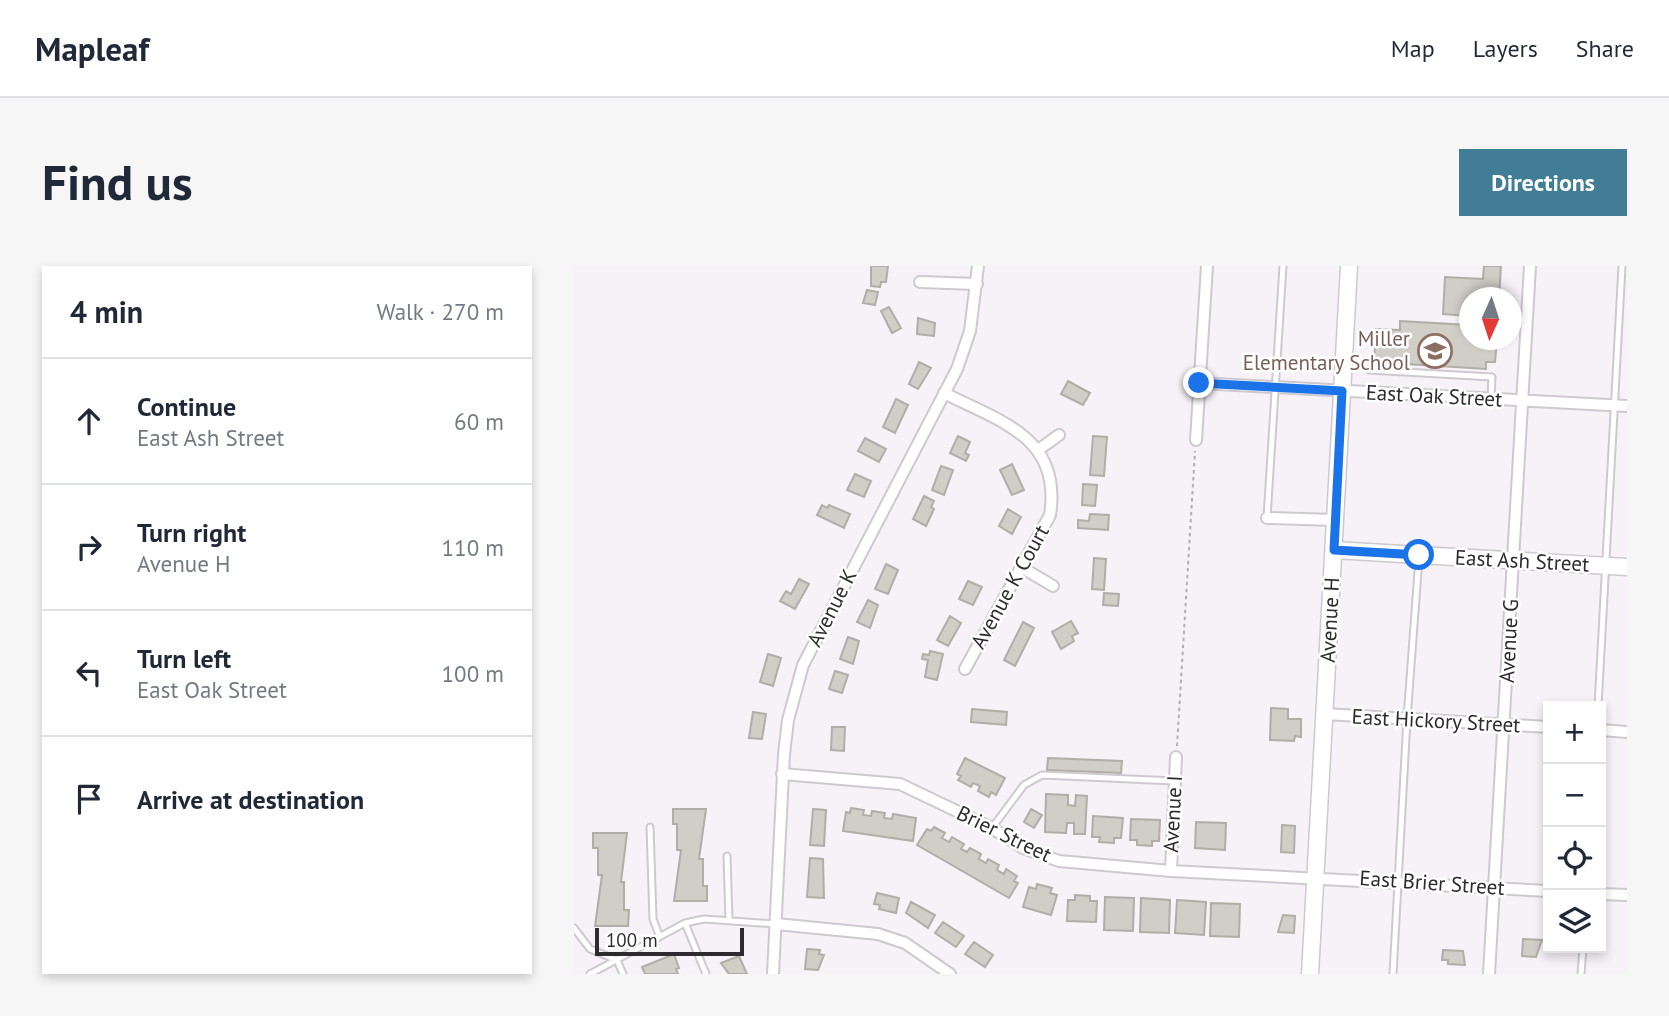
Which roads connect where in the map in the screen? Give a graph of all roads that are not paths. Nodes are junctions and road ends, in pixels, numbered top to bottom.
1 (978, 266) edge
2 (1206, 266) edge
3 (1283, 266) edge
4 (1349, 266) edge
5 (1530, 266) edge
6 (1622, 266) edge
7 (920, 282) dead end
8 (977, 284) junction
9 (1369, 370) dead end
10 (1199, 383) junction
11 (1277, 387) junction
12 (1342, 391) junction
13 (944, 393) junction
14 (1491, 399) junction
15 (1522, 401) junction
16 (1615, 406) junction
17 (1627, 407) edge
18 (1059, 435) dead end
19 (1196, 440) road end
20 (1038, 450) junction
21 (1267, 518) joint
22 (1335, 520) junction
23 (1334, 550) junction
24 (1419, 555) junction
25 (1513, 560) junction
26 (1606, 566) junction
27 (1021, 567) junction
28 (1627, 567) edge
29 (1053, 586) dead end
30 (965, 669) dead end
31 (1598, 701) edge
32 (1325, 715) junction
33 (1407, 719) junction
34 (1504, 725) junction
35 (1543, 727) edge
36 (1606, 730) edge
37 (1627, 732) edge
38 (1176, 757) road end
39 (782, 774) junction
40 (1175, 781) junction
41 (650, 827) dead end
42 (992, 828) junction
43 (727, 856) dead end
44 (1171, 871) junction
45 (1316, 877) junction
46 (1399, 881) junction
47 (1494, 887) junction
48 (1543, 891) edge
49 (1606, 894) edge
50 (1627, 895) edge
51 (729, 920) junction
52 (685, 923) junction
53 (776, 924) junction
54 (574, 928) edge
55 (659, 935) junction
56 (1583, 953) edge
57 (617, 960) junction
58 (590, 974) edge
59 (623, 974) edge
60 (706, 974) edge
61 (773, 974) edge
62 (950, 974) edge
63 (1310, 974) edge
64 (1394, 974) edge
65 (1489, 974) edge
66 (1581, 974) edge

1 - 8 street, Avenue K
2 - 10 street
3 - 11 lane
4 - 12 street, Avenue H
5 - 15 street, Avenue G
6 - 16 lane
7 - 8 street
8 - 13 street, Avenue K
9 - 14 lane
10 - 11 street, East Oak Street
10 - 19 street
11 - 12 street, East Oak Street
11 - 21 lane
12 - 14 street, East Oak Street
12 - 22 street, Avenue H
13 - 20 street, Avenue K Court
13 - 39 street, Avenue K
14 - 15 street, East Oak Street
15 - 16 street, East Oak Street
15 - 25 street, Avenue G
16 - 17 street, East Oak Street
16 - 26 lane
18 - 20 street
20 - 27 street, Avenue K Court
21 - 22 street
22 - 23 street, Avenue H
23 - 24 street, East Ash Street
23 - 32 street, Avenue H
24 - 25 street, East Ash Street
24 - 33 lane
25 - 26 street, East Ash Street
25 - 34 street, Avenue G
26 - 28 street, East Ash Street
26 - 31 lane
27 - 29 street
27 - 30 street, Avenue K Court
32 - 33 street, East Hickory Street
32 - 45 street, Avenue H
33 - 34 street, East Hickory Street
33 - 46 lane
34 - 35 street, East Hickory Street
34 - 47 street, Avenue G
36 - 37 street
38 - 40 street, Avenue I
39 - 42 street, Brier Street
39 - 53 street, Avenue K
40 - 42 lane
40 - 44 street, Avenue I
41 - 55 lane
42 - 44 street, Brier Street
43 - 51 lane
44 - 45 street, Brier Street
45 - 46 street, East Brier Street
45 - 63 street, Avenue H
46 - 47 street, East Brier Street
46 - 64 lane
47 - 48 street, East Brier Street
47 - 65 street, Avenue G
49 - 50 street
51 - 52 lane
51 - 53 lane
52 - 55 lane
52 - 60 lane
53 - 61 street, Avenue K
53 - 62 street
54 - 57 lane
55 - 57 lane
56 - 66 lane
57 - 58 lane
57 - 59 lane

